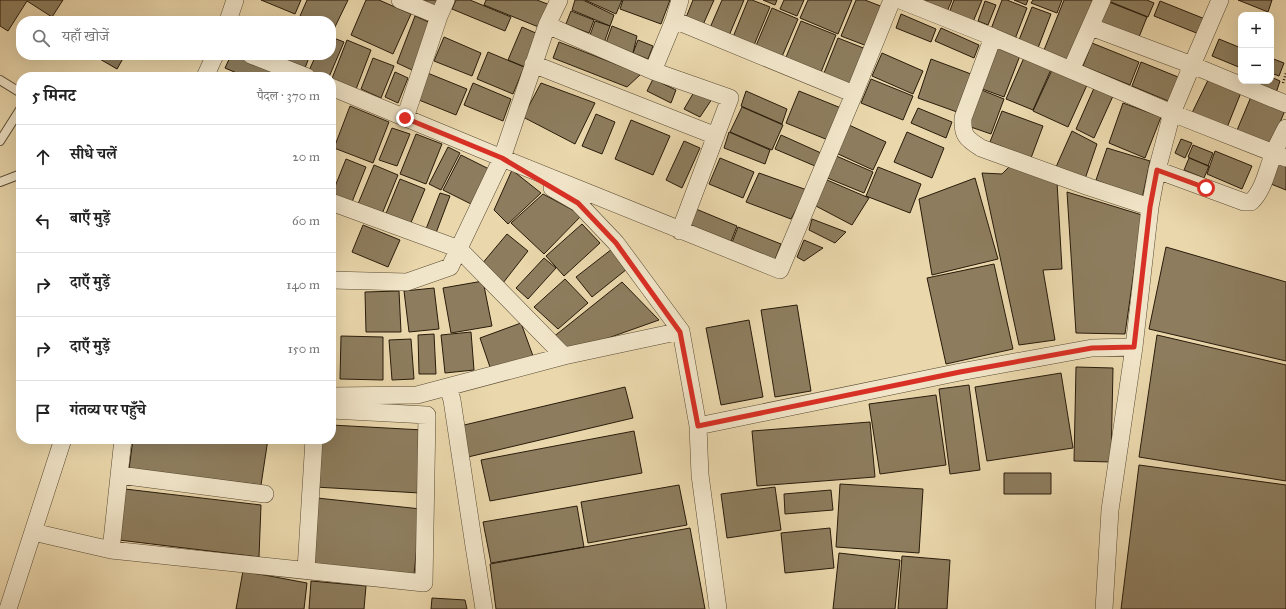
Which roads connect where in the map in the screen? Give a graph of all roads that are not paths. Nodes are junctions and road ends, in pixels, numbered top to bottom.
1 (235, 0) edge
2 (400, 0) edge
3 (446, 0) edge
4 (559, 0) edge
5 (680, 0) edge
6 (892, 0) edge
7 (900, 0) edge
8 (1102, 0) edge
9 (1220, 0) edge
10 (230, 16) edge
11 (439, 16) junction
12 (674, 20) junction
13 (547, 24) junction
14 (1091, 27) junction
15 (993, 37) junction
16 (213, 60) edge
17 (264, 60) edge
18 (533, 64) junction
19 (1192, 65) junction
20 (1072, 70) junction
21 (653, 71) junction
22 (207, 72) edge
23 (294, 72) edge
24 (0, 80) edge
25 (336, 89) edge
26 (16, 90) edge
27 (854, 94) junction
28 (1286, 104) edge
29 (1172, 113) junction
30 (16, 116) edge
31 (405, 118) junction
32 (1286, 128) edge
33 (716, 136) junction
34 (0, 141) edge
35 (1280, 156) edge
36 (502, 158) junction
37 (1157, 170) junction
38 (16, 176) edge
39 (0, 182) edge
40 (336, 204) edge
41 (1150, 207) junction
42 (680, 231) junction
43 (459, 249) junction
44 (336, 282) edge
45 (680, 332) junction
46 (1134, 347) junction
47 (564, 356) junction
48 (448, 387) junction
49 (336, 396) edge
50 (336, 410) edge
51 (698, 426) junction
52 (61, 444) edge
53 (122, 444) edge
54 (314, 444) edge
55 (119, 475) junction
56 (265, 494) dead end
57 (33, 532) junction
58 (111, 550) junction
59 (306, 570) junction
60 (8, 609) edge
61 (484, 609) edge
62 (718, 609) edge
63 (1104, 609) edge

1 - 10 street
2 - 11 street
3 - 11 street
4 - 13 street
5 - 12 street
6 - 27 street
7 - 15 street
8 - 14 street
9 - 19 street
11 - 31 street
12 - 21 street
12 - 27 street
13 - 18 street
13 - 21 street
14 - 19 street
14 - 20 street
15 - 20 street
15 - 41 street
16 - 22 street
17 - 23 street
18 - 33 street
18 - 36 street
19 - 28 street
19 - 29 street
20 - 29 street
21 - 33 street
24 - 26 lane
25 - 31 street
27 - 42 street
29 - 35 street
29 - 37 street
30 - 34 lane
31 - 36 street
32 - 35 street
33 - 42 street
35 - 37 street
36 - 42 street
36 - 43 street
36 - 45 street
37 - 41 street
38 - 39 lane
40 - 43 street
41 - 46 street
43 - 44 street
43 - 47 street
45 - 47 street
45 - 51 street
46 - 51 street
46 - 63 street
47 - 48 street
48 - 49 street
48 - 61 street
50 - 59 street
51 - 62 street
52 - 57 street
53 - 55 street
54 - 59 street
55 - 56 street
55 - 58 street
57 - 58 street
57 - 60 street
58 - 59 street

